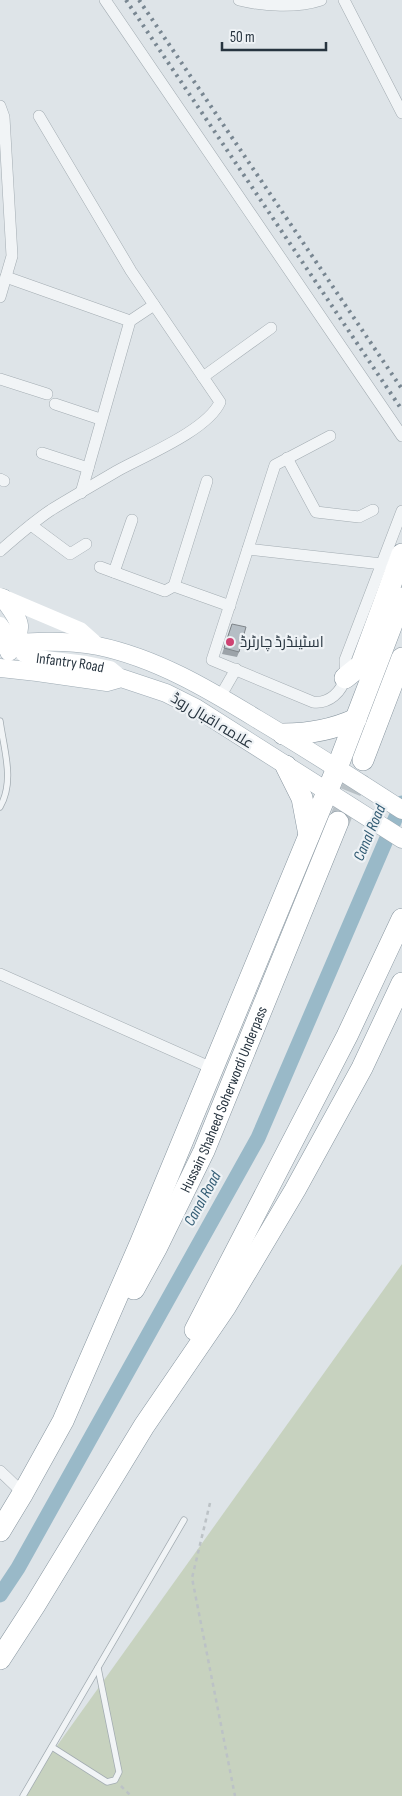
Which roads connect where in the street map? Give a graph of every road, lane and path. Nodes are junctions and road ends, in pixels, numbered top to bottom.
1 (105, 0) edge
2 (239, 0) edge
3 (321, 0) edge
4 (344, 0) edge
5 (0, 106) edge
6 (402, 113) edge
7 (39, 116) dead end
8 (2, 123) edge
9 (4, 196) edge
10 (6, 277) junction
11 (0, 297) edge
12 (154, 305) junction
13 (130, 321) junction
14 (271, 328) dead end
15 (203, 377) junction
16 (0, 379) edge
17 (47, 394) dead end
18 (55, 404) dead end
19 (100, 419) junction
20 (330, 436) dead end
21 (402, 436) edge
22 (42, 453) dead end
23 (287, 458) junction
24 (88, 468) junction
25 (207, 481) dead end
26 (81, 493) junction
27 (374, 510) dead end
28 (402, 511) edge
29 (132, 520) dead end
30 (31, 525) junction
31 (86, 544) dead end
32 (248, 549) junction
33 (0, 550) edge
34 (402, 554) edge
35 (382, 564) junction
36 (100, 567) dead end
37 (114, 572) junction
38 (174, 586) junction
39 (2, 597) edge
40 (402, 598) edge
41 (230, 606) junction
42 (0, 625) edge
43 (8, 644) edge
44 (98, 646) junction
45 (402, 658) edge
46 (0, 668) edge
47 (236, 669) junction
48 (121, 678) junction
49 (345, 678) junction
50 (220, 697) junction
51 (356, 719) junction
52 (0, 721) edge
53 (283, 734) junction
54 (363, 760) tunnel mouth
55 (286, 766) junction
56 (337, 768) junction
57 (327, 790) junction
58 (0, 807) edge
59 (402, 810) edge
60 (338, 822) tunnel mouth
61 (309, 835) junction
62 (402, 839) edge
63 (402, 919) edge
64 (0, 974) edge
65 (402, 982) edge
66 (212, 1068) junction
67 (63, 1422) junction
68 (144, 1426) junction
69 (0, 1472) edge
70 (23, 1493) junction
71 (210, 1503) dead end
72 (184, 1520) dead end
73 (0, 1531) edge
74 (0, 1659) edge
75 (98, 1668) junction
76 (52, 1747) junction
77 (115, 1780) junction
78 (23, 1796) edge
79 (131, 1796) edge
80 (235, 1796) edge

1 - 21 street
2 - 3 street
4 - 6 street
5 - 8 street
7 - 12 street
8 - 9 street
9 - 10 street
10 - 11 street
10 - 13 street
12 - 13 street
12 - 15 street
13 - 19 street
14 - 15 street
15 - 26 street
16 - 17 street
18 - 19 street
19 - 24 street
20 - 23 street
22 - 24 street
23 - 27 street
23 - 32 street
24 - 26 street
25 - 38 street
26 - 30 street
28 - 35 street
29 - 37 street
30 - 31 street
30 - 33 street
32 - 35 street
32 - 41 street
34 - 49 highway
35 - 49 street
36 - 37 street
37 - 38 street
38 - 41 street
39 - 43 main road
39 - 44 main road, Infantry Road
40 - 51 highway
41 - 47 street
42 - 43 main road, Infantry Road
43 - 44 main road, علامہ اقبال روڈ
43 - 46 main road
43 - 48 main road, Infantry Road
44 - 50 main road, علامہ اقبال روڈ
45 - 54 highway
46 - 48 main road, علامہ اقبال روڈ
47 - 49 street
47 - 50 street
48 - 55 main road, علامہ اقبال روڈ
50 - 53 main road, علامہ اقبال روڈ
51 - 53 highway
51 - 56 highway
52 - 58 lane
53 - 56 main road, علامہ اقبال روڈ
55 - 57 main road, علامہ اقبال روڈ
55 - 61 highway
56 - 57 highway
56 - 59 main road, علامہ اقبال روڈ
57 - 61 highway
57 - 62 main road, علامہ اقبال روڈ
60 - 67 highway, Hussain Shaheed Soherwordi Underpass
61 - 66 highway
63 - 68 highway
64 - 66 street
65 - 68 highway
66 - 67 highway
67 - 70 highway
68 - 74 highway
69 - 70 street
70 - 73 highway
71 - 80 path
72 - 75 lane
75 - 76 lane
75 - 77 lane
76 - 77 lane
76 - 78 lane
77 - 79 path

